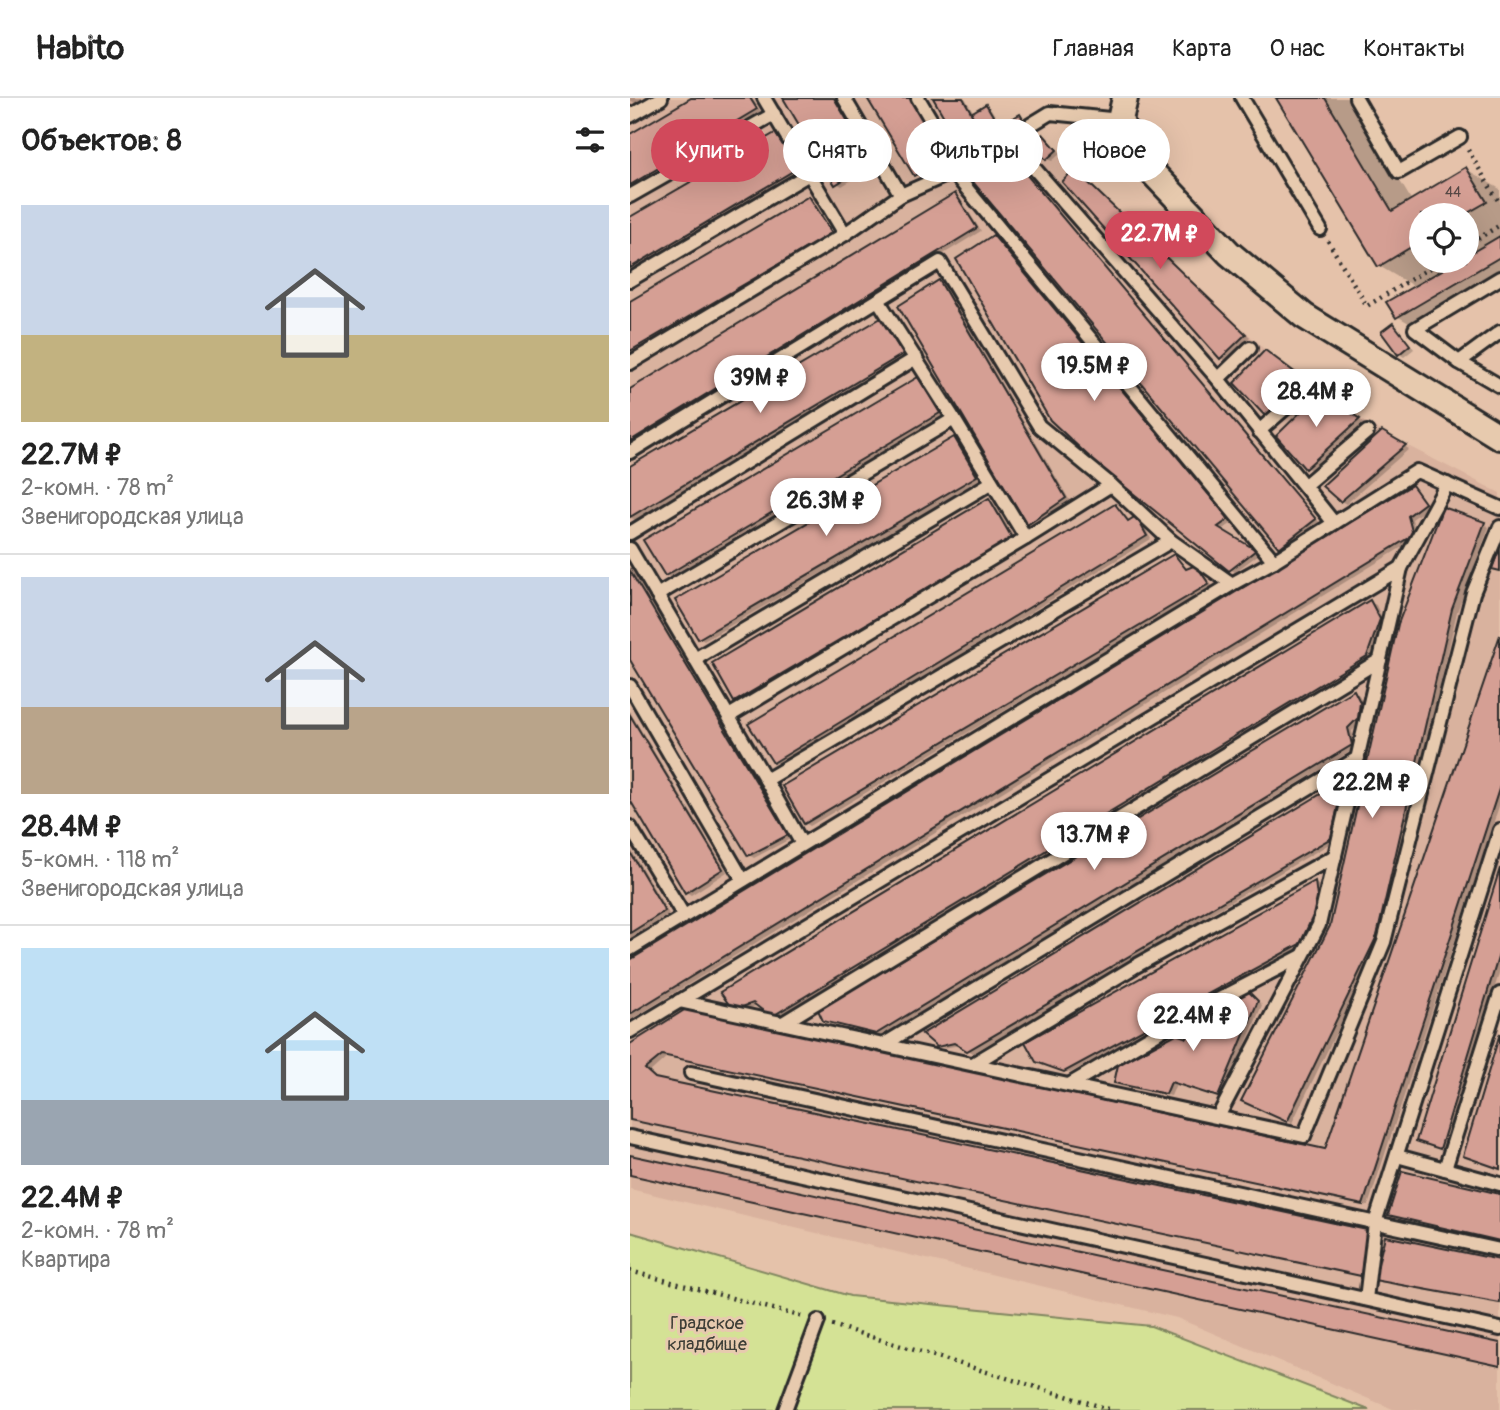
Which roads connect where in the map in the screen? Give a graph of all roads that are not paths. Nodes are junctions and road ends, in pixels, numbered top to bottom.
1 (661, 98) edge
2 (764, 98) edge
3 (844, 98) edge
4 (918, 98) edge
5 (1242, 98) edge
6 (1356, 98) edge
7 (1123, 109) edge
8 (774, 114) junction
9 (630, 116) edge
10 (931, 119) edge
11 (1040, 119) edge
12 (783, 129) edge
13 (1460, 137) road end
14 (1043, 178) edge
15 (795, 182) edge
16 (814, 182) edge
17 (930, 182) edge
18 (961, 182) edge
19 (901, 195) junction
20 (630, 196) edge
21 (1321, 229) road end
22 (845, 234) junction
23 (1500, 278) edge
24 (630, 280) edge
25 (878, 300) junction
26 (1500, 332) edge
27 (1250, 348) dead end
28 (916, 358) junction
29 (1459, 362) junction
30 (630, 363) edge
31 (1218, 379) junction
32 (1500, 386) edge
33 (1304, 392) dead end
34 (954, 419) junction
35 (1259, 431) junction
36 (1367, 432) dead end
37 (1500, 438) edge
38 (630, 452) edge
39 (991, 483) junction
40 (1447, 484) junction
41 (1111, 485) junction
42 (1304, 485) junction
43 (1500, 508) edge
44 (1334, 523) junction
45 (1500, 527) edge
46 (630, 533) edge
47 (1026, 538) junction
48 (1171, 541) junction
49 (630, 549) edge
50 (1274, 561) junction
51 (1401, 568) junction
52 (1232, 584) junction
53 (657, 595) junction
54 (695, 659) junction
55 (1380, 660) junction
56 (630, 686) edge
57 (729, 716) junction
58 (1357, 758) junction
59 (766, 780) junction
60 (630, 827) edge
61 (1500, 830) edge
62 (802, 844) junction
63 (1335, 856) junction
64 (743, 880) junction
65 (684, 916) junction
66 (630, 948) edge
67 (1303, 956) junction
68 (1500, 994) edge
69 (679, 1001) junction
70 (783, 1023) junction
71 (630, 1031) edge
72 (883, 1045) junction
73 (973, 1065) junction
74 (691, 1073) dead end
75 (1069, 1085) junction
76 (1218, 1117) junction
77 (630, 1137) edge
78 (1397, 1156) junction
79 (1445, 1169) junction
80 (1500, 1184) edge
81 (1375, 1223) junction
82 (1500, 1250) edge
83 (1366, 1299) junction
84 (818, 1321) road end
85 (1500, 1329) edge
86 (785, 1410) edge

1 - 9 lane
2 - 8 lane
3 - 19 lane
4 - 10 lane
5 - 21 lane
6 - 13 lane
7 - 11 lane
7 - 37 street
8 - 12 lane
8 - 20 lane
14 - 31 lane
15 - 24 lane
16 - 22 lane
17 - 19 lane
18 - 50 lane
19 - 22 lane
22 - 30 lane
23 - 29 lane
25 - 28 lane
25 - 38 lane
25 - 41 lane
26 - 29 lane
27 - 31 lane
28 - 34 lane
28 - 46 lane
29 - 32 lane
31 - 35 lane
33 - 35 lane
34 - 39 lane
34 - 53 lane
35 - 42 lane
36 - 42 lane
39 - 47 lane
39 - 54 lane
40 - 43 lane
40 - 44 lane
40 - 51 lane
41 - 47 lane
41 - 48 lane
42 - 44 lane
44 - 50 lane
45 - 76 lane
47 - 57 lane
48 - 52 lane
48 - 59 lane
49 - 53 lane
50 - 52 lane
51 - 55 lane
51 - 69 lane
52 - 62 lane
53 - 54 lane
54 - 57 lane
55 - 58 lane
55 - 70 lane
56 - 64 lane
57 - 59 lane
58 - 63 lane
58 - 72 lane
59 - 62 lane
60 - 65 lane
61 - 78 lane
62 - 64 lane
63 - 67 lane
63 - 73 lane
64 - 65 lane
65 - 66 lane
67 - 75 lane
67 - 76 lane
68 - 79 lane
69 - 70 lane
69 - 71 lane
70 - 72 lane
72 - 73 lane
73 - 75 lane
74 - 81 lane
75 - 76 lane
77 - 83 lane
78 - 79 lane
78 - 81 lane
79 - 80 lane
81 - 82 lane
81 - 83 lane
83 - 85 lane
84 - 86 lane

